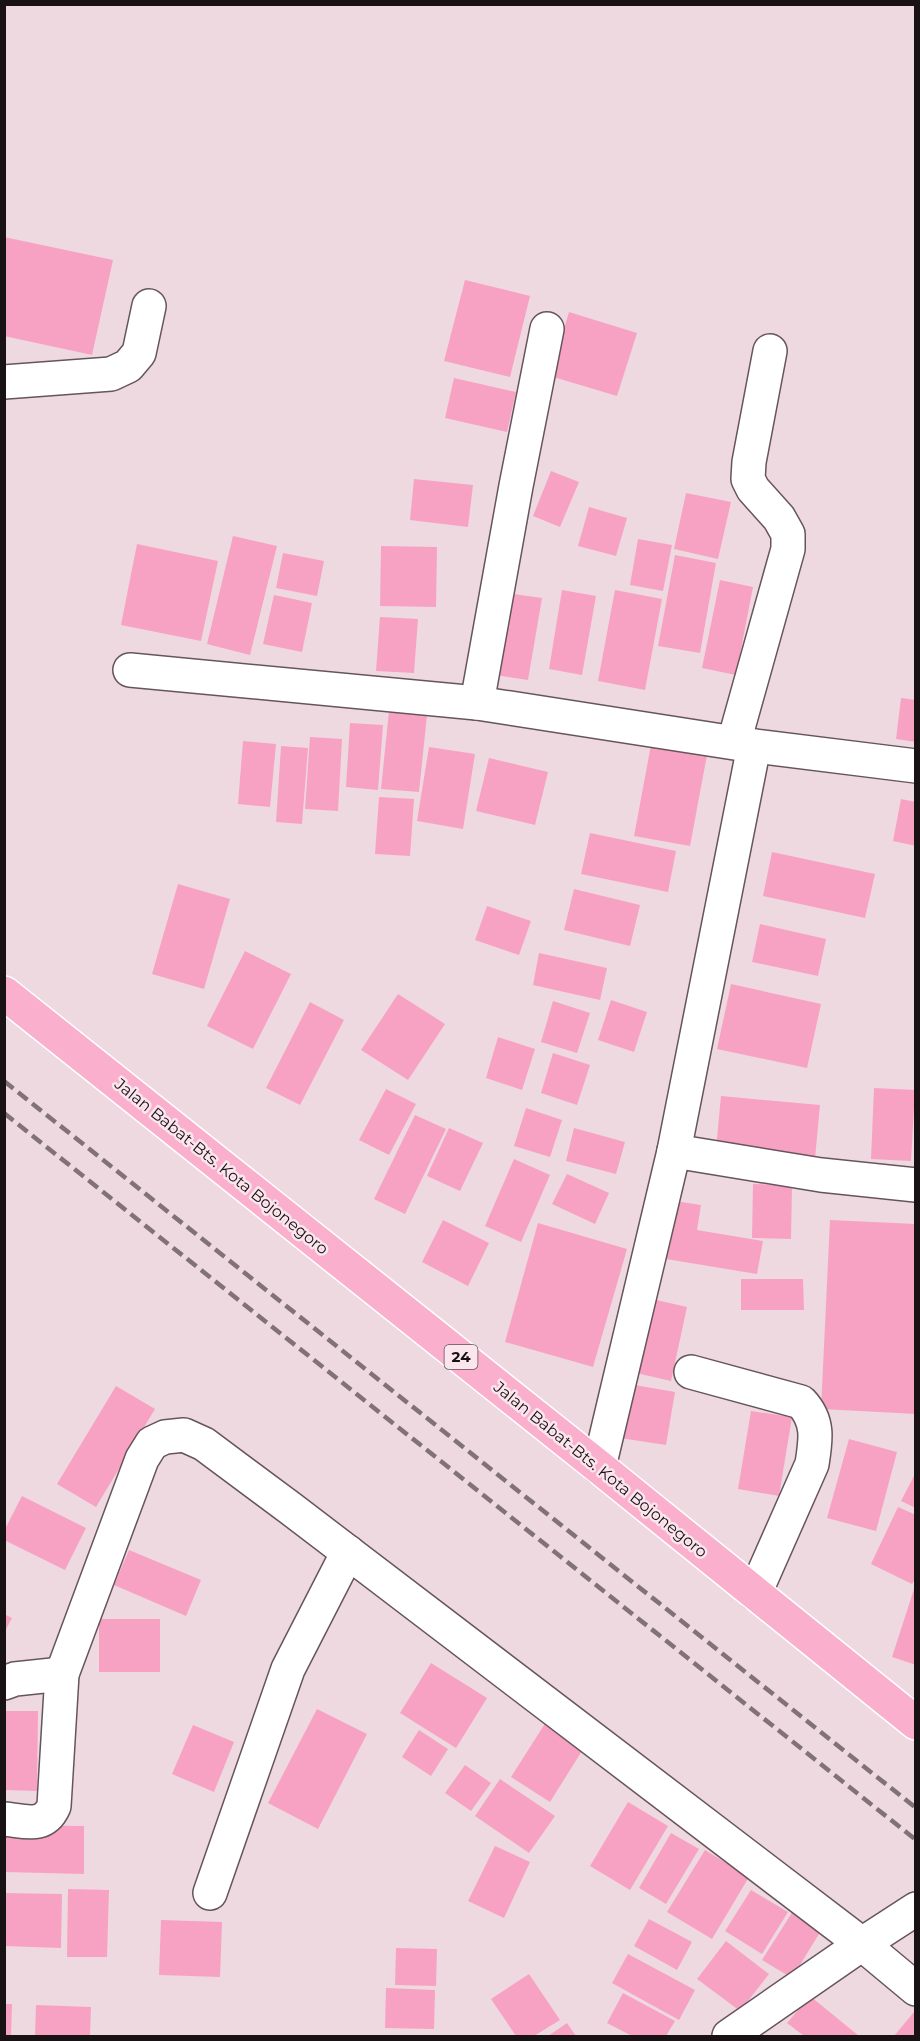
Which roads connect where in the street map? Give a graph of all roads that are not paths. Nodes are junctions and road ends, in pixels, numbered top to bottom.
1 (149, 306) dead end
2 (547, 329) dead end
3 (770, 351) dead end
4 (4, 382) edge
5 (130, 670) dead end
6 (477, 703) junction
7 (744, 744) junction
8 (915, 766) edge
9 (4, 993) edge
10 (674, 1151) junction
11 (915, 1185) edge
12 (691, 1372) dead end
13 (599, 1467) junction
14 (348, 1552) junction
15 (755, 1593) junction
16 (62, 1674) junction
17 (4, 1683) edge
18 (915, 1724) edge
19 (4, 1819) edge
20 (210, 1893) dead end
21 (915, 1909) edge
22 (862, 1944) junction
23 (915, 1989) edge
24 (729, 2037) edge

1 - 4 street
2 - 6 street
3 - 7 street
5 - 6 street
6 - 7 street
7 - 8 street
7 - 10 street
9 - 13 highway, Jalan Babat-Bts. Kota Bojonegoro / 24
10 - 11 street
10 - 13 street
12 - 15 street
13 - 15 highway, Jalan Babat-Bts. Kota Bojonegoro / 24
14 - 16 street
14 - 20 street
14 - 22 street
15 - 18 highway, Jalan Babat-Bts. Kota Bojonegoro / 24
16 - 17 street
16 - 19 street
21 - 22 street
22 - 23 street
22 - 24 street

